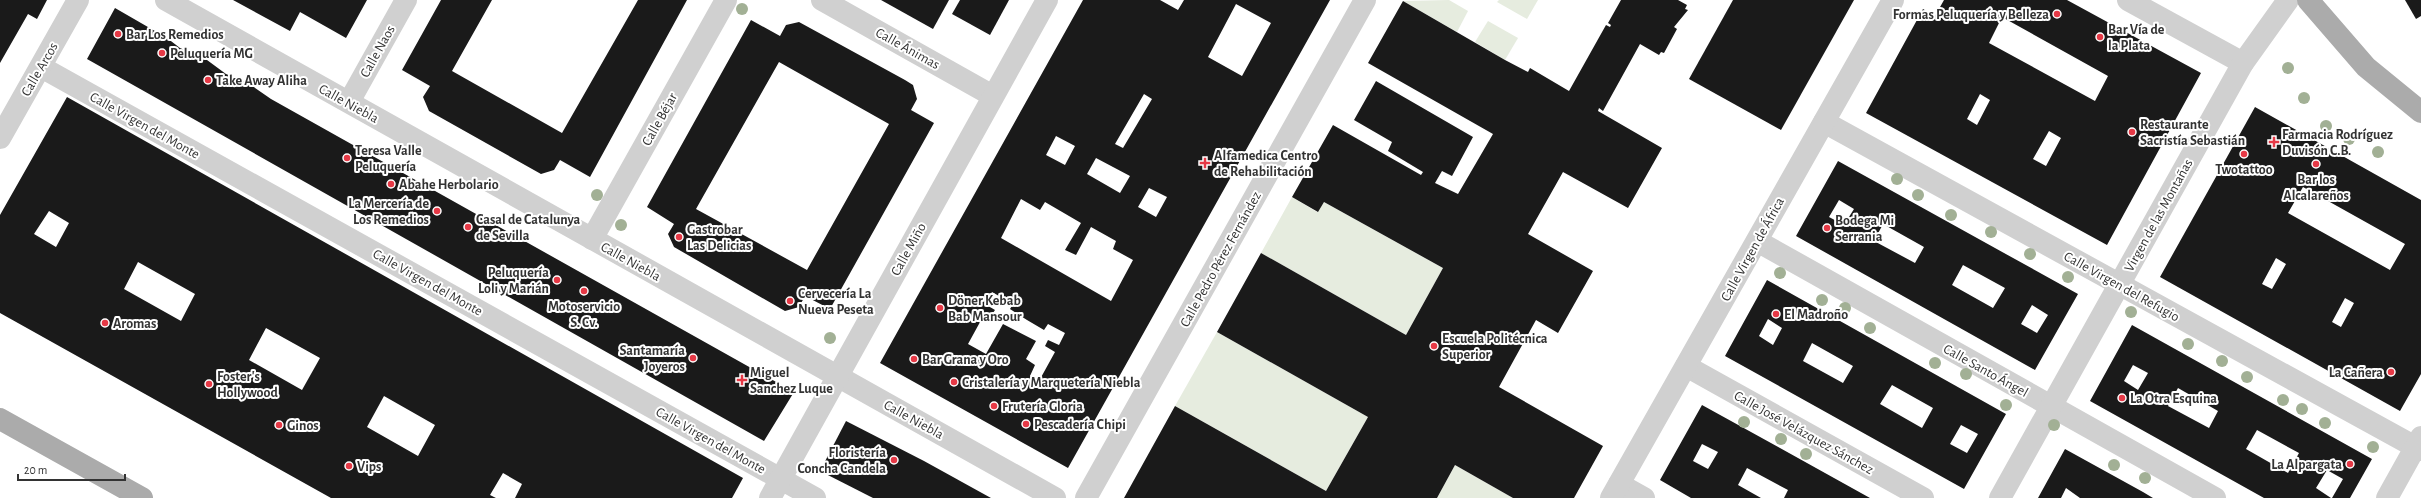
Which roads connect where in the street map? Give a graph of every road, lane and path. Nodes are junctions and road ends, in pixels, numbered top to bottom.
1 (78, 0) edge
2 (166, 0) edge
3 (406, 0) edge
4 (726, 0) edge
5 (822, 0) edge
6 (1047, 0) edge
7 (1365, 0) edge
8 (1893, 0) edge
9 (2128, 0) edge
10 (2288, 0) edge
11 (2308, 0) edge
12 (2243, 63) junction
13 (40, 67) junction
14 (993, 96) junction
15 (349, 102) junction
16 (2421, 112) edge
17 (1824, 122) junction
18 (0, 138) edge
19 (592, 239) junction
20 (1757, 241) junction
21 (2120, 284) junction
22 (1686, 366) junction
23 (837, 376) junction
24 (2051, 406) junction
25 (0, 419) edge
26 (2419, 445) edge
27 (780, 479) junction
28 (1615, 491) edge
29 (142, 498) edge
30 (770, 498) edge
31 (815, 498) edge
32 (1055, 498) edge
33 (1086, 498) edge
34 (1644, 498) edge
35 (1923, 498) edge
36 (2000, 498) edge
37 (2215, 498) edge
38 (2387, 498) edge

1 - 13 street, Calle Arcos
2 - 15 street, Calle Niebla
3 - 15 street, Calle Naos
4 - 19 street, Calle Béjar
5 - 14 street, Calle Ánimas
6 - 14 street, Calle Miño
7 - 33 street, Calle Pedro Pérez Fernández
8 - 17 street, Calle Virgen de África
9 - 12 street
10 - 12 street, Virgen de las Montañas
11 - 16 main road
12 - 21 street, Virgen de las Montañas
13 - 18 street, Calle Arcos
13 - 27 street, Calle Virgen del Monte
14 - 23 street, Calle Miño
15 - 19 street, Calle Niebla
17 - 20 street, Calle Virgen de África
17 - 21 street, Calle Virgen del Refugio
19 - 23 street, Calle Niebla
20 - 22 street, Calle Virgen de África
20 - 24 street, Calle Santo Ángel
21 - 24 street, Virgen de las Montañas
21 - 26 street, Calle Virgen del Refugio
22 - 28 street, Calle Virgen de África
22 - 35 street, Calle José Velázquez Sánchez
23 - 27 street, Calle Miño
23 - 32 street, Calle Niebla
24 - 36 street, Virgen de las Montañas
24 - 37 street, Calle Santo Ángel
25 - 29 main road
26 - 38 street
27 - 30 street, Calle Miño
27 - 31 street, Calle Virgen del Monte
28 - 34 street

